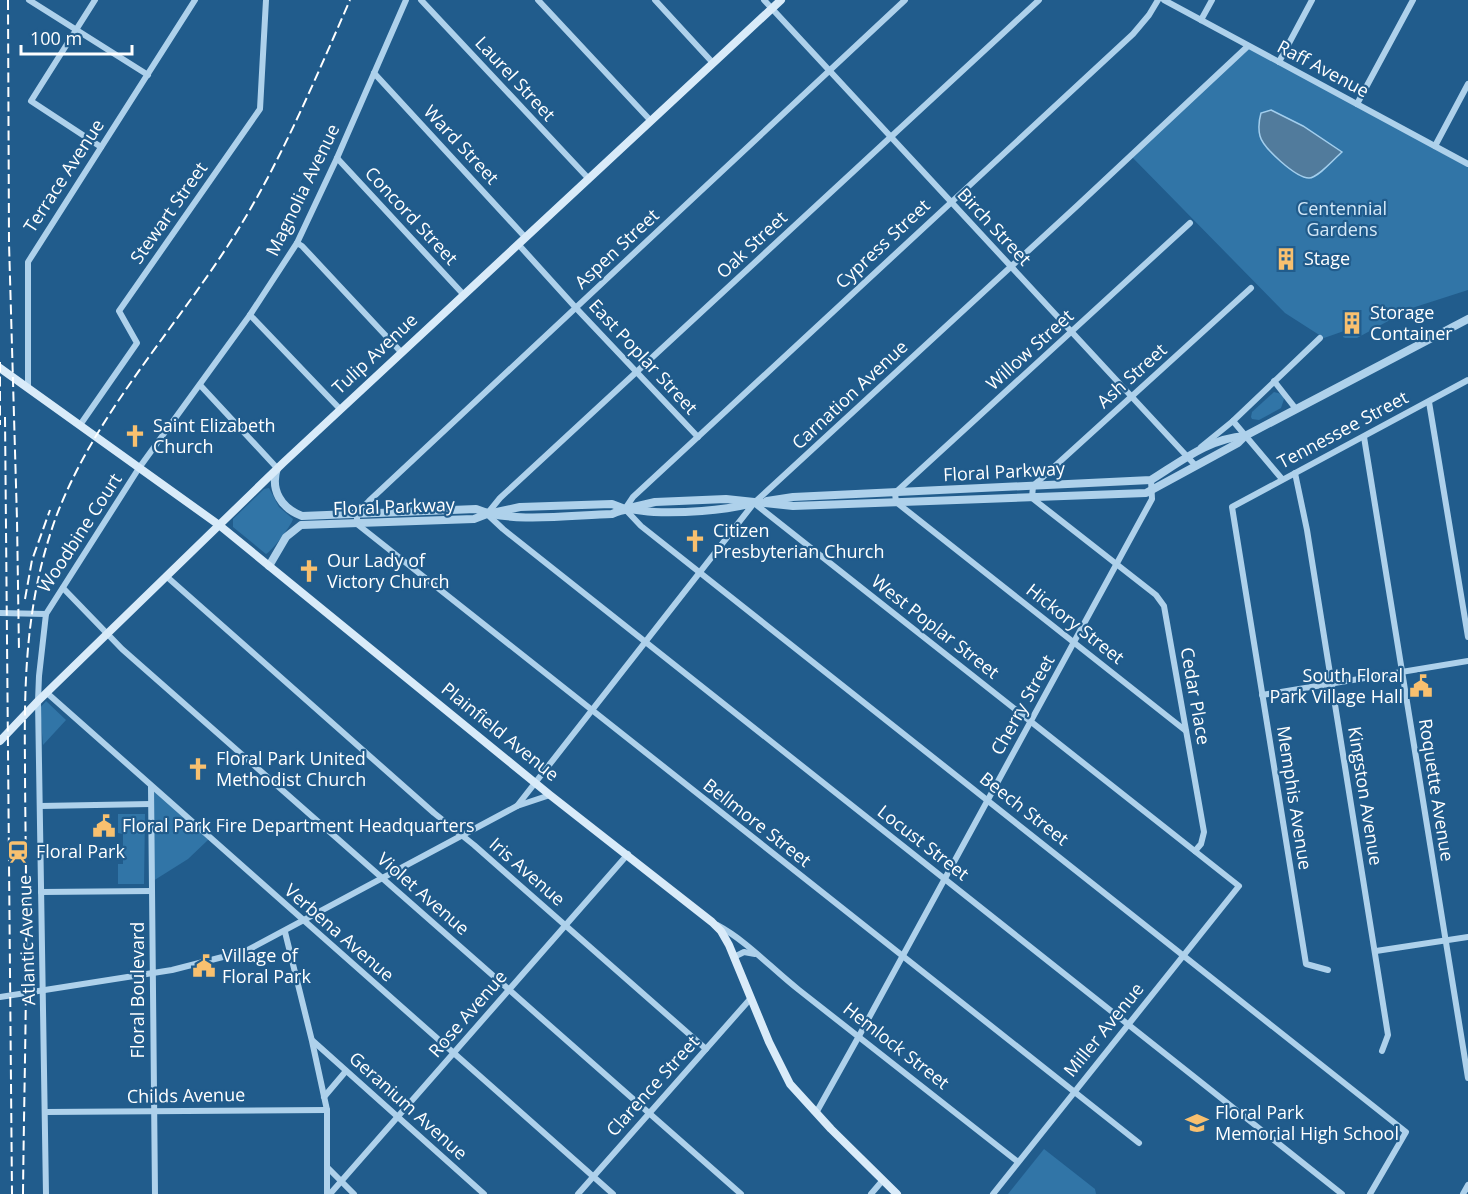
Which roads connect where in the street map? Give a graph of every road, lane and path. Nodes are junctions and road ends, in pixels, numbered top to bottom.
1 (29, 0) edge
2 (95, 0) edge
3 (195, 0) edge
4 (266, 0) edge
5 (406, 0) edge
6 (421, 0) edge
7 (538, 0) edge
8 (655, 0) edge
9 (764, 0) edge
10 (781, 0) edge
11 (905, 0) edge
12 (1039, 0) edge
13 (1158, 0) edge
14 (1164, 0) edge
15 (1212, 0) edge
16 (1312, 0) edge
17 (1413, 0) edge
18 (772, 8) junction
19 (1201, 20) junction
20 (76, 30) junction
21 (1248, 46) junction
22 (1279, 62) junction
23 (713, 63) junction
24 (830, 70) junction
25 (374, 73) junction
26 (148, 75) junction
27 (1468, 84) edge
28 (1357, 104) junction
29 (651, 121) junction
30 (892, 137) junction
31 (1435, 146) junction
32 (101, 147) junction
33 (337, 158) junction
34 (1468, 164) edge
35 (588, 178) junction
36 (951, 201) junction
37 (1190, 223) dead end
38 (525, 237) junction
39 (297, 243) junction
40 (518, 244) junction
41 (1011, 267) junction
42 (1251, 288) dead end
43 (464, 294) junction
44 (576, 308) junction
45 (250, 315) junction
46 (1468, 319) edge
47 (1072, 332) junction
48 (1320, 338) dead end
49 (401, 352) junction
50 (0, 368) edge
51 (637, 372) junction
52 (1468, 380) edge
53 (1274, 381) junction
54 (200, 385) junction
55 (28, 388) junction
56 (1131, 397) junction
57 (1429, 402) junction
58 (1296, 408) junction
59 (340, 410) junction
60 (1233, 421) junction
61 (80, 425) junction
62 (1245, 435) junction
63 (698, 437) junction
64 (1364, 437) junction
65 (1192, 454) junction
66 (1195, 465) junction
67 (140, 468) junction
68 (277, 468) junction
69 (1295, 473) junction
70 (1282, 479) junction
71 (1151, 480) junction
72 (1033, 486) junction
73 (976, 489) junction
74 (895, 493) junction
75 (1152, 495) junction
76 (836, 496) junction
77 (1032, 498) junction
78 (976, 499) junction
79 (688, 501) junction
80 (896, 502) junction
81 (754, 503) junction
82 (836, 505) junction
83 (566, 506) junction
84 (1232, 507) joint
85 (625, 508) junction
86 (688, 510) junction
87 (428, 511) junction
88 (357, 514) junction
89 (487, 514) junction
90 (567, 515) junction
91 (301, 521) junction
92 (429, 522) junction
93 (357, 524) junction
94 (219, 525) junction
95 (1117, 564) junction
96 (269, 566) junction
97 (699, 572) junction
98 (165, 576) junction
99 (63, 588) junction
100 (0, 613) edge
101 (46, 614) junction
102 (108, 633) junction
103 (1468, 637) edge
104 (644, 641) junction
105 (1074, 643) junction
106 (1468, 661) edge
107 (1402, 672) junction
108 (1332, 683) junction
109 (46, 693) junction
110 (1262, 695) junction
111 (38, 701) junction
112 (591, 710) junction
113 (1031, 722) junction
114 (1186, 731) junction
115 (0, 741) edge
116 (535, 781) junction
117 (151, 787) junction
118 (550, 795) junction
119 (988, 800) junction
120 (151, 804) junction
121 (40, 806) junction
122 (517, 806) junction
123 (461, 837) junction
124 (1195, 851) junction
125 (628, 854) junction
126 (384, 879) junction
127 (945, 879) junction
128 (1239, 886) joint
129 (152, 891) junction
130 (41, 892) junction
131 (304, 922) junction
132 (712, 922) junction
133 (566, 926) junction
134 (285, 932) junction
135 (1468, 937) edge
136 (1445, 941) junction
137 (1376, 951) junction
138 (755, 954) junction
139 (1184, 955) junction
140 (734, 957) junction
141 (902, 957) junction
142 (1328, 970) dead end
143 (153, 973) junction
144 (510, 989) junction
145 (43, 991) junction
146 (0, 997) edge
147 (751, 998) junction
148 (1128, 1024) junction
149 (860, 1036) junction
150 (312, 1041) junction
151 (706, 1049) junction
152 (1382, 1052) dead end
153 (453, 1053) junction
154 (346, 1071) junction
155 (1468, 1078) edge
156 (1074, 1093) junction
157 (324, 1097) junction
158 (327, 1110) junction
159 (154, 1111) junction
160 (45, 1112) junction
161 (649, 1113) junction
162 (816, 1113) junction
163 (397, 1117) junction
164 (1139, 1143) dead end
165 (1018, 1162) junction
166 (327, 1168) junction
167 (593, 1177) junction
168 (883, 1180) junction
169 (340, 1182) junction
170 (1468, 1185) edge
171 (46, 1194) edge
172 (154, 1194) edge
173 (328, 1194) edge
174 (354, 1194) edge
175 (484, 1194) edge
176 (578, 1194) edge
177 (613, 1194) edge
178 (741, 1194) edge
179 (871, 1194) edge
180 (897, 1194) edge
181 (993, 1194) edge
182 (1342, 1194) edge
183 (1370, 1194) edge
184 (1463, 1194) edge

1 - 20 street
2 - 20 street
3 - 26 street, Terrace Avenue
4 - 61 street, Stewart Street
5 - 25 street, Magnolia Avenue
6 - 35 street, Laurel Street
7 - 29 street
8 - 23 street
9 - 18 street, Birch Street
10 - 18 main road, Tulip Avenue
11 - 24 street, Aspen Street
12 - 30 street, Oak Street
13 - 36 street, Cypress Street
14 - 19 street, Raff Avenue
15 - 19 street
16 - 22 street
17 - 28 street
18 - 23 main road, Tulip Avenue
18 - 24 street, Birch Street
19 - 21 street, Raff Avenue
20 - 26 street
20 - 32 street
21 - 22 street, Raff Avenue
21 - 41 street, Carnation Avenue
22 - 28 street, Raff Avenue
23 - 29 main road, Tulip Avenue
24 - 30 street, Birch Street
24 - 44 street, Aspen Street
25 - 33 street, Magnolia Avenue
25 - 38 street, Ward Street
26 - 32 street, Terrace Avenue
27 - 31 street
28 - 31 street, Raff Avenue
29 - 35 main road, Tulip Avenue
30 - 36 street, Birch Street
30 - 51 street, Oak Street
31 - 34 street, Raff Avenue
32 - 55 street, Terrace Avenue
33 - 39 street, Magnolia Avenue
33 - 43 street, Concord Street
35 - 38 main road, Tulip Avenue
36 - 41 street, Birch Street
36 - 63 street, Cypress Street
37 - 47 street, Willow Street
38 - 40 main road, Tulip Avenue
39 - 45 street, Magnolia Avenue
39 - 49 street
40 - 43 main road, Tulip Avenue
40 - 44 street, East Poplar Street
41 - 47 street, Birch Street
41 - 81 street, Carnation Avenue
42 - 56 street, Ash Street
43 - 49 main road, Tulip Avenue
44 - 51 street, East Poplar Street
44 - 88 street, Aspen Street
45 - 54 street, Magnolia Avenue
45 - 59 street
46 - 58 street, Floral Parkway
47 - 56 street, Birch Street
47 - 74 street, Willow Street
48 - 53 street
49 - 59 main road, Tulip Avenue
50 - 55 main road, Plainfield Avenue
51 - 63 street, East Poplar Street
51 - 89 street, Oak Street
52 - 57 street, Tennessee Street
53 - 58 street
53 - 60 street
54 - 67 street, Magnolia Avenue
54 - 68 street
55 - 61 main road, Plainfield Avenue
56 - 65 street, Birch Street
56 - 72 street, Ash Street
57 - 64 street, Tennessee Street
57 - 103 street
58 - 62 street, Floral Parkway
59 - 68 main road, Tulip Avenue
60 - 62 street
60 - 65 street
61 - 67 main road, Plainfield Avenue
62 - 65 street, Floral Parkway
62 - 66 street, Floral Parkway
62 - 70 street
63 - 85 street, Cypress Street
64 - 69 street, Tennessee Street
64 - 107 street, Roquette Avenue
65 - 66 street, Birch Street
65 - 71 street, Floral Parkway
66 - 75 street, Floral Parkway
67 - 94 main road, Plainfield Avenue
67 - 99 street, Woodbine Court
68 - 91 street
68 - 94 main road, Tulip Avenue
69 - 70 street, Tennessee Street
69 - 108 street, Kingston Avenue
70 - 84 street, Tennessee Street
71 - 72 street, Floral Parkway
71 - 75 street
72 - 73 street, Floral Parkway
72 - 77 street
73 - 74 street, Floral Parkway
73 - 78 street
74 - 76 street, Floral Parkway
74 - 80 street
75 - 77 street, Floral Parkway
75 - 95 street, Cherry Street
76 - 81 street, Floral Parkway
76 - 82 street
77 - 78 street, Floral Parkway
77 - 95 street, Cedar Place
78 - 80 street, Floral Parkway
79 - 81 street, Floral Parkway
79 - 85 street, Floral Parkway
79 - 86 street
80 - 82 street, Floral Parkway
80 - 105 street, Hickory Street
81 - 82 street, Floral Parkway
81 - 86 street, Floral Parkway
81 - 97 street, Carnation Avenue
81 - 113 street, West Poplar Street
83 - 85 street, Floral Parkway
83 - 89 street, Floral Parkway
83 - 90 street
84 - 110 street, Memphis Avenue
85 - 86 street, Floral Parkway
85 - 90 street, Floral Parkway
85 - 97 street, Beech Street
87 - 88 street, Floral Parkway
87 - 89 street, Floral Parkway
87 - 92 street
88 - 91 street, Floral Parkway
88 - 93 street
89 - 90 street, Floral Parkway
89 - 92 street, Floral Parkway
89 - 104 street, Locust Street
91 - 93 street, Floral Parkway
91 - 96 street
92 - 93 street, Floral Parkway
93 - 112 street, Bellmore Street
94 - 96 main road, Plainfield Avenue
94 - 98 main road, Tulip Avenue
95 - 105 street, Cherry Street
95 - 114 street, Cedar Place
96 - 116 main road, Plainfield Avenue
97 - 104 street, Carnation Avenue
97 - 119 street, Beech Street
98 - 102 main road, Tulip Avenue
98 - 123 street, Iris Avenue
99 - 101 street, Woodbine Court
99 - 102 street, Violet Avenue
100 - 101 street
101 - 111 street, Atlantic Avenue
102 - 109 main road, Tulip Avenue
102 - 126 street, Violet Avenue
104 - 112 street, Carnation Avenue
104 - 127 street, Locust Street
105 - 113 street, Cherry Street
105 - 114 street, Hickory Street
106 - 107 street
107 - 108 street
107 - 136 street, Roquette Avenue
108 - 110 street
108 - 137 street, Kingston Avenue
109 - 111 main road, Tulip Avenue
109 - 117 street, Verbena Avenue
110 - 142 street, Memphis Avenue
111 - 115 main road, Tulip Avenue
111 - 121 street, Atlantic Avenue
112 - 116 street, Carnation Avenue
112 - 141 street, Bellmore Street
113 - 119 street, Cherry Street
113 - 124 street, West Poplar Street
114 - 124 street, Cedar Place
116 - 118 main road, Plainfield Avenue
116 - 122 street, Carnation Avenue
117 - 120 street, Floral Boulevard
117 - 131 street, Verbena Avenue
118 - 122 street, Carnation Avenue
118 - 125 main road, Plainfield Avenue
119 - 127 street, Cherry Street
119 - 139 street, Beech Street
120 - 121 street
120 - 129 street, Floral Boulevard
121 - 130 street, Atlantic Avenue
122 - 123 street, Carnation Avenue
123 - 126 street, Carnation Avenue
123 - 133 street, Iris Avenue
124 - 128 street, West Poplar Street
125 - 132 main road, Plainfield Avenue
125 - 133 street, Rose Avenue
126 - 131 street, Carnation Avenue
126 - 144 street, Violet Avenue
127 - 141 street, Cherry Street
127 - 148 street, Locust Street
128 - 139 street, Miller Avenue
129 - 130 street
129 - 143 street, Floral Boulevard
130 - 145 street, Atlantic Avenue
131 - 134 street, Carnation Avenue
131 - 153 street, Verbena Avenue
132 - 138 street, Hemlock Street
132 - 140 main road, Plainfield Avenue
133 - 144 street, Rose Avenue
133 - 151 street, Iris Avenue
134 - 143 street, Carnation Avenue
134 - 150 street
135 - 136 street
136 - 137 street
136 - 155 street, Roquette Avenue
137 - 152 street, Kingston Avenue
138 - 140 street
138 - 149 street, Hemlock Street
139 - 148 street, Miller Avenue
139 - 183 street, Beech Street
140 - 147 main road, Plainfield Avenue
141 - 149 street, Cherry Street
141 - 156 street, Bellmore Street
143 - 145 street, Carnation Avenue
143 - 159 street, Floral Boulevard
144 - 153 street, Rose Avenue
144 - 161 street, Violet Avenue
145 - 146 street, Carnation Avenue
145 - 160 street, Atlantic Avenue
147 - 151 street, Clarence Street
147 - 162 main road, Plainfield Avenue
148 - 156 street, Miller Avenue
148 - 182 street, Locust Street
149 - 162 street, Cherry Street
149 - 165 street, Hemlock Street
150 - 154 street, Geranium Avenue
150 - 157 street
151 - 161 street, Clarence Street
153 - 163 street, Rose Avenue
153 - 167 street, Verbena Avenue
154 - 157 street
154 - 163 street, Geranium Avenue
156 - 164 street, Bellmore Street
156 - 165 street, Miller Avenue
157 - 158 street
158 - 159 street, Childs Avenue
158 - 166 street
159 - 160 street, Childs Avenue
159 - 172 street, Floral Boulevard
160 - 171 street, Atlantic Avenue
161 - 167 street, Clarence Street
161 - 178 street, Violet Avenue
162 - 168 main road, Plainfield Avenue
163 - 169 street, Rose Avenue
163 - 175 street, Geranium Avenue
165 - 181 street, Miller Avenue
166 - 169 street
166 - 173 street
167 - 176 street, Clarence Street
167 - 177 street, Verbena Avenue
168 - 179 street
168 - 180 main road, Plainfield Avenue
169 - 173 street, Rose Avenue
169 - 174 street
170 - 184 street

